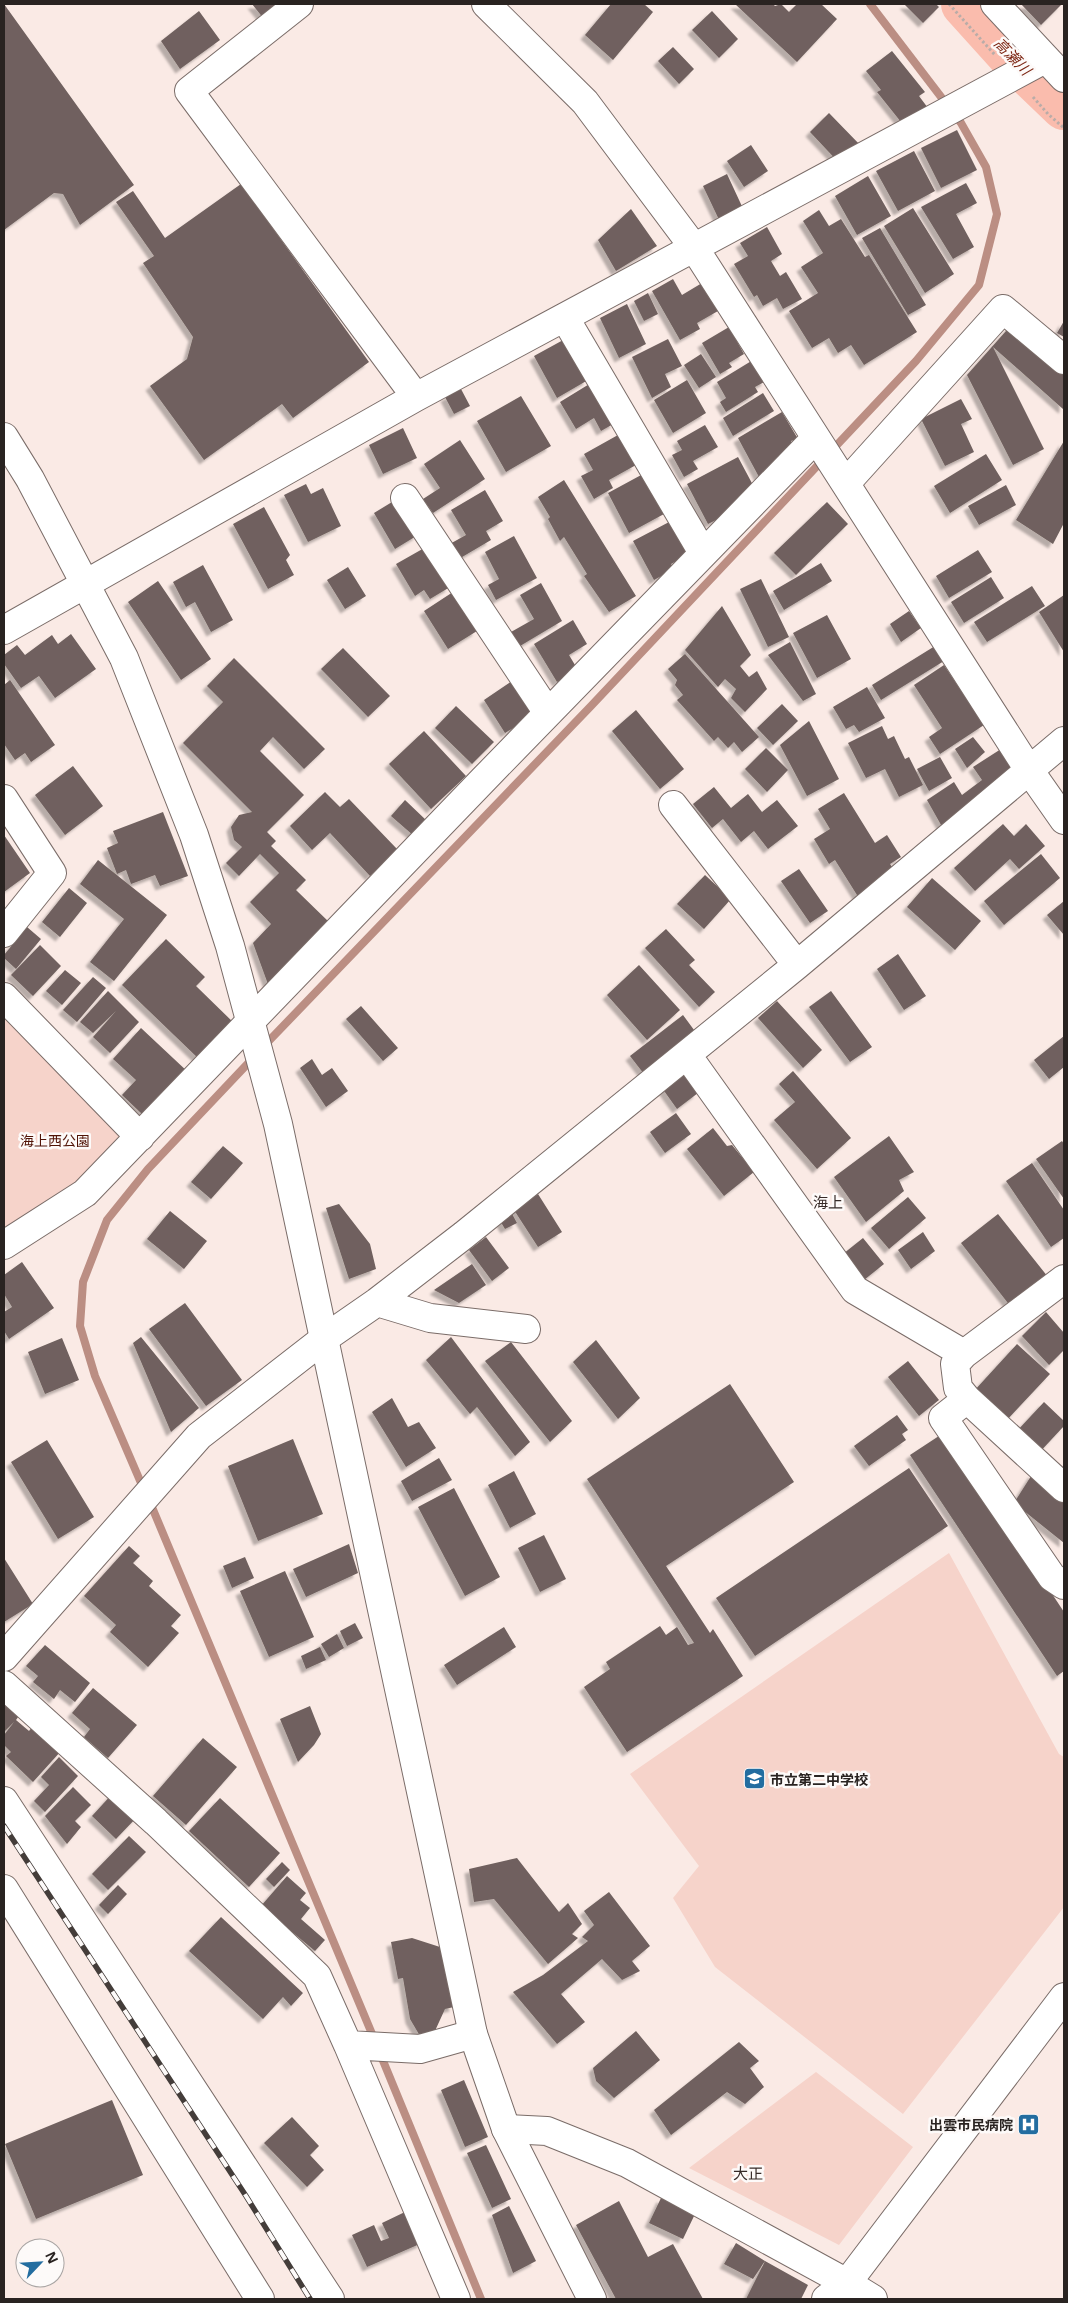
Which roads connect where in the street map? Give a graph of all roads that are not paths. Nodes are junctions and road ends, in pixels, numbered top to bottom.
1 (299, 4) edge
2 (486, 4) edge
3 (996, 4) edge
4 (1045, 59) junction
5 (1064, 78) edge
6 (694, 249) junction
7 (565, 318) junction
8 (1064, 360) edge
9 (416, 397) junction
10 (4, 437) edge
11 (816, 438) junction
12 (846, 483) junction
13 (404, 498) dead end
14 (703, 553) junction
15 (86, 584) junction
16 (4, 630) edge
17 (548, 713) junction
18 (1064, 741) edge
19 (1029, 770) junction
20 (4, 799) edge
21 (674, 805) dead end
22 (1064, 820) edge
23 (4, 933) edge
24 (797, 965) junction
25 (4, 997) edge
26 (252, 1022) junction
27 (687, 1054) junction
28 (140, 1137) junction
29 (4, 1245) edge
30 (1064, 1280) edge
31 (377, 1302) junction
32 (526, 1329) dead end
33 (325, 1338) junction
34 (964, 1354) junction
35 (966, 1399) junction
36 (1064, 1488) edge
37 (1064, 1585) edge
38 (4, 1657) edge
39 (4, 1685) edge
40 (4, 1800) edge
41 (4, 1889) edge
42 (1064, 1997) edge
43 (474, 2034) junction
44 (348, 2045) junction
45 (506, 2129) junction
46 (847, 2283) junction
47 (260, 2299) edge
48 (330, 2299) edge
49 (456, 2299) edge
50 (592, 2299) edge
51 (826, 2299) edge
52 (874, 2299) edge

1 - 9 street
2 - 6 street
3 - 4 street
4 - 5 street
4 - 6 street
6 - 7 street
6 - 11 street
7 - 9 street
7 - 14 street
8 - 12 street
9 - 15 street
10 - 15 street
11 - 12 street
11 - 14 street
12 - 19 street
13 - 17 street
14 - 17 street
15 - 16 street
15 - 26 street
17 - 26 street
18 - 19 street
19 - 22 street
19 - 24 street
20 - 23 street
21 - 24 street
24 - 27 street
25 - 28 street
26 - 28 street
26 - 33 street
27 - 31 street
27 - 34 street
28 - 29 street
30 - 34 street
31 - 32 street
31 - 33 street
33 - 38 street
33 - 43 street
34 - 35 street
35 - 36 street
35 - 37 street
39 - 44 street
40 - 48 street
41 - 47 street
42 - 46 street
43 - 44 street
43 - 45 street
44 - 49 street
45 - 46 street
45 - 50 street
46 - 51 street
46 - 52 street

